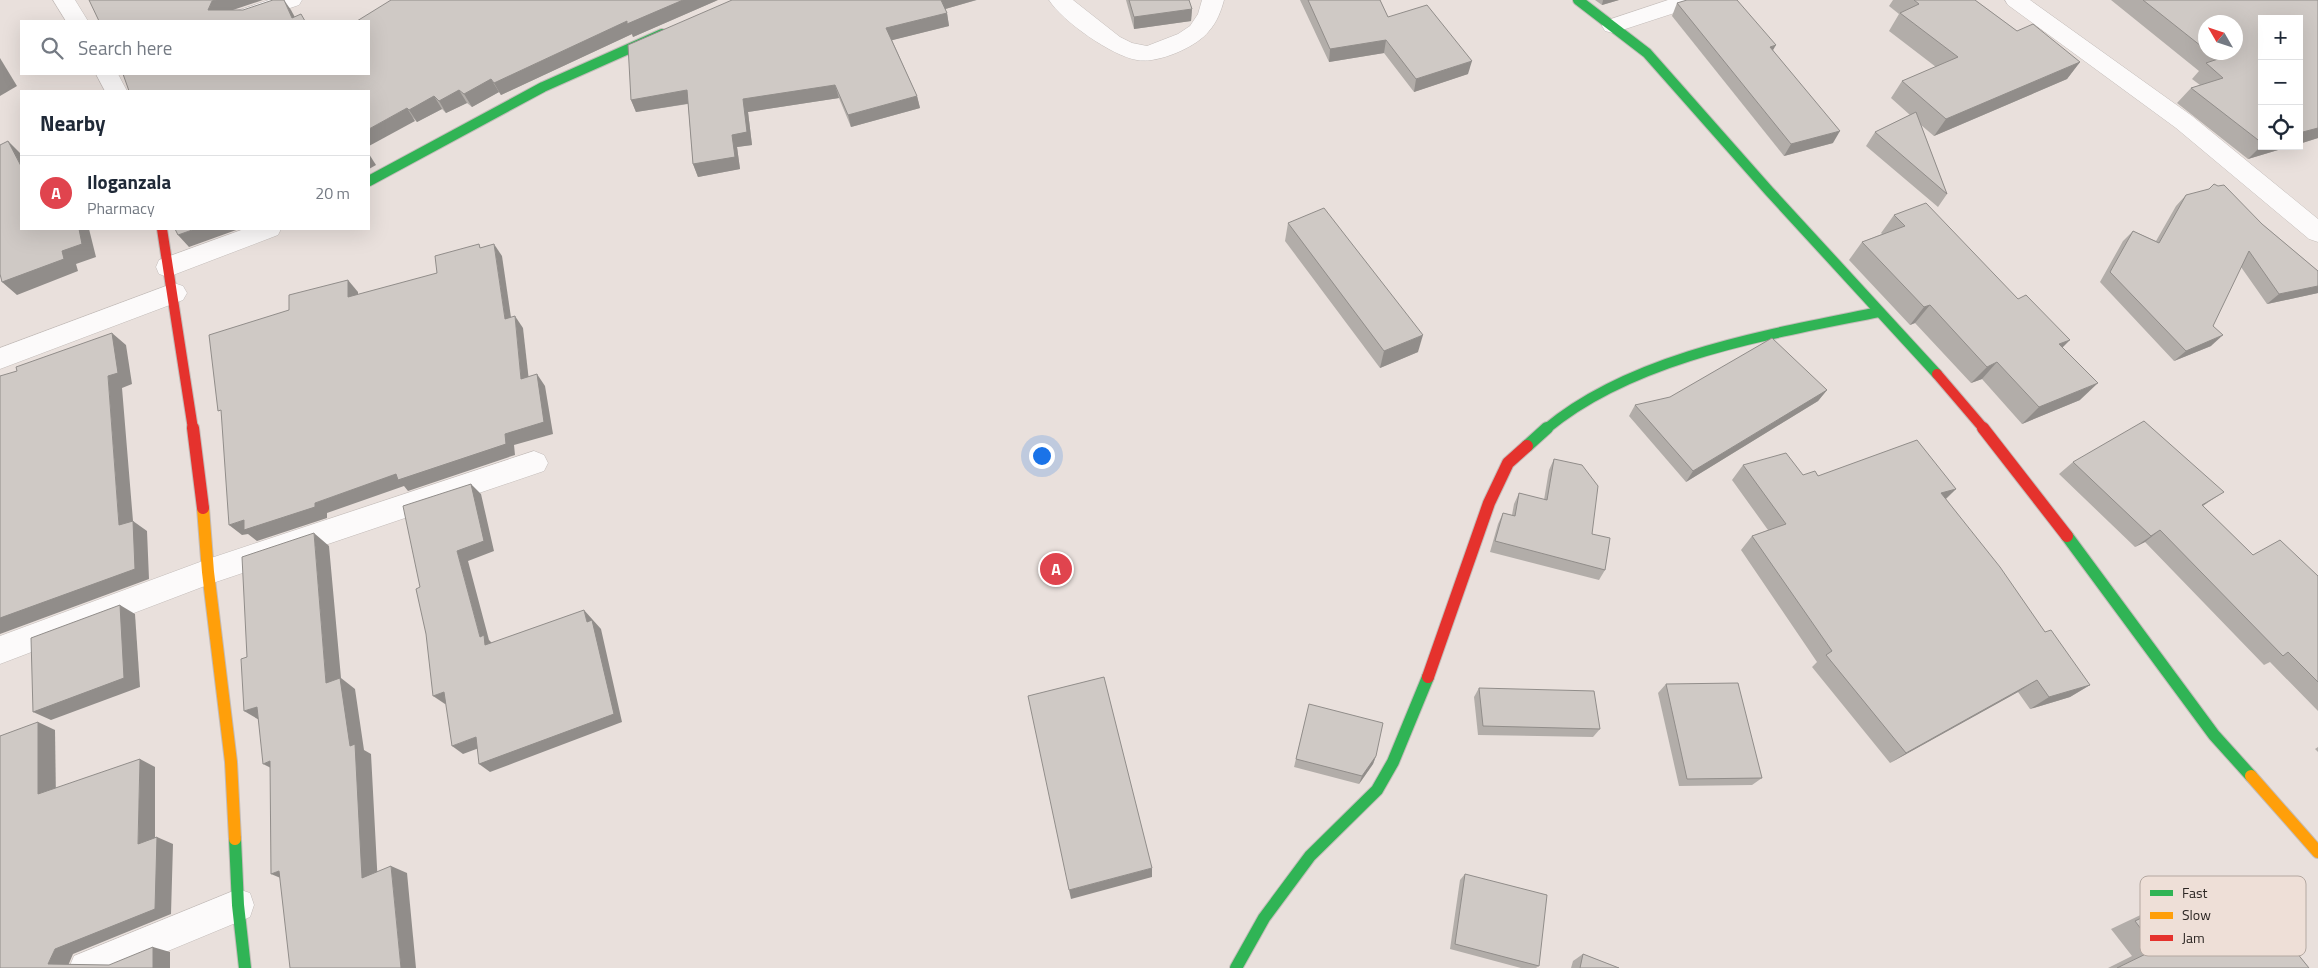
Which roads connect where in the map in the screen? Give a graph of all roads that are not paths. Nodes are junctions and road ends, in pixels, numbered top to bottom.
1 (64, 0) edge
2 (291, 0) edge
3 (1060, 0) edge
4 (1213, 0) edge
5 (1578, 0) edge
6 (1691, 0) edge
7 (2016, 0) edge
8 (76, 20) edge
9 (233, 20) edge
10 (1613, 26) junction
11 (670, 30) edge
12 (108, 75) edge
13 (116, 90) edge
14 (370, 180) edge
15 (162, 230) edge
16 (266, 230) edge
17 (2318, 233) edge
18 (168, 267) junction
19 (174, 293) junction
20 (1879, 312) junction
21 (0, 359) edge
22 (534, 463) dead end
23 (208, 572) junction
24 (0, 650) edge
25 (2318, 852) edge
26 (238, 905) junction
27 (86, 968) edge
28 (245, 968) edge
29 (1236, 968) edge

1 - 8 street
2 - 9 street
3 - 4 street
5 - 10 street
6 - 10 street
7 - 17 street
10 - 20 street
11 - 14 street
12 - 13 street
15 - 18 street
16 - 18 street
18 - 19 street
19 - 21 street
19 - 23 street
20 - 25 street
20 - 29 street
22 - 23 street
23 - 24 street
23 - 26 street
26 - 27 street
26 - 28 street

